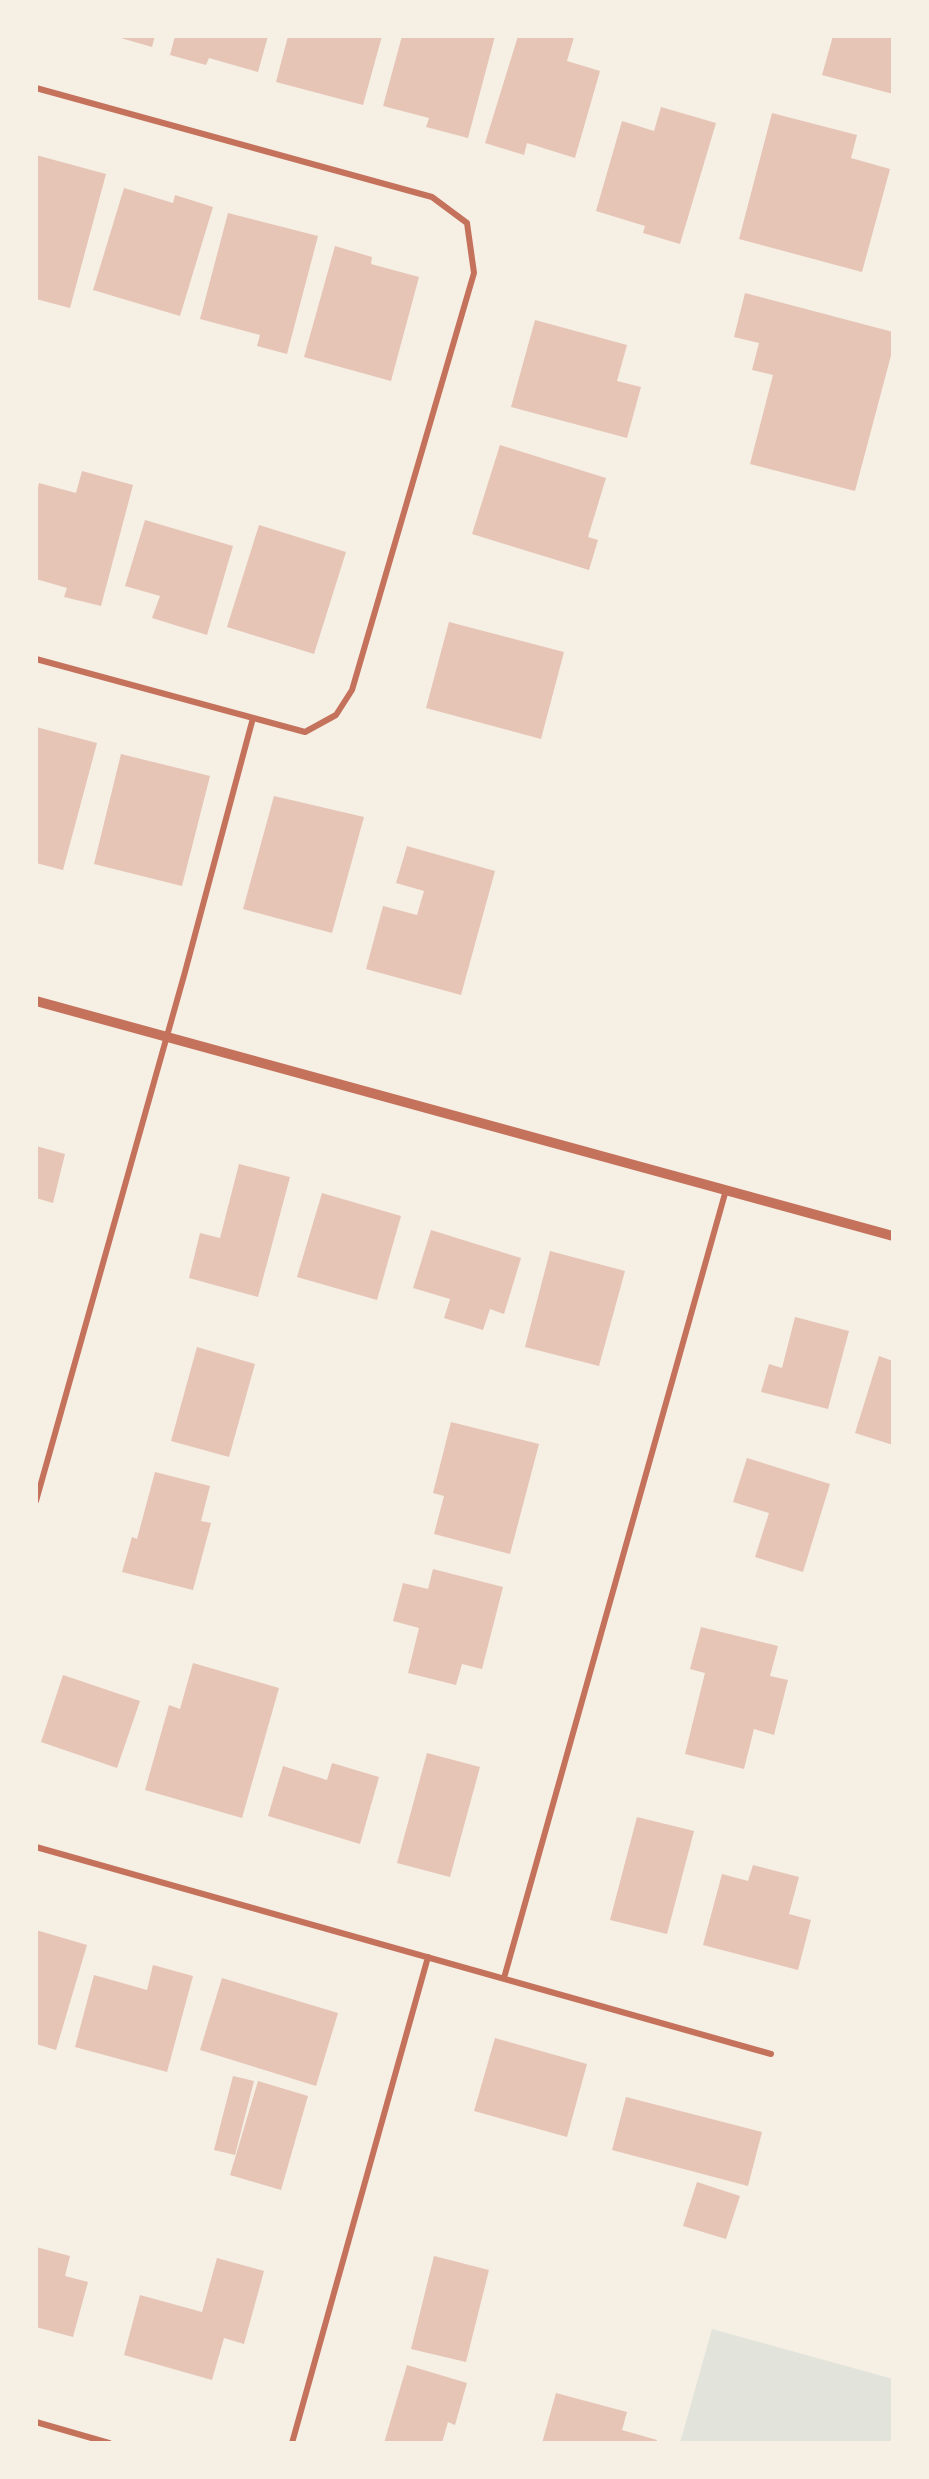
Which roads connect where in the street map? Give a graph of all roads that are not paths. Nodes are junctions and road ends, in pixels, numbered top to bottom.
1 (36, 88) edge
2 (36, 659) edge
3 (254, 718) junction
4 (36, 1001) edge
5 (167, 1037) junction
6 (726, 1190) junction
7 (893, 1236) edge
8 (36, 1501) edge
9 (36, 1847) edge
10 (428, 1957) junction
11 (504, 1978) junction
12 (771, 2054) dead end
13 (36, 2422) edge
14 (110, 2443) edge
15 (292, 2443) edge

1 - 3 street
2 - 3 street
3 - 5 street
4 - 5 street
5 - 6 street
5 - 8 street
6 - 7 street
6 - 11 street
9 - 10 street
10 - 11 street
10 - 15 street
11 - 12 street
13 - 14 street

